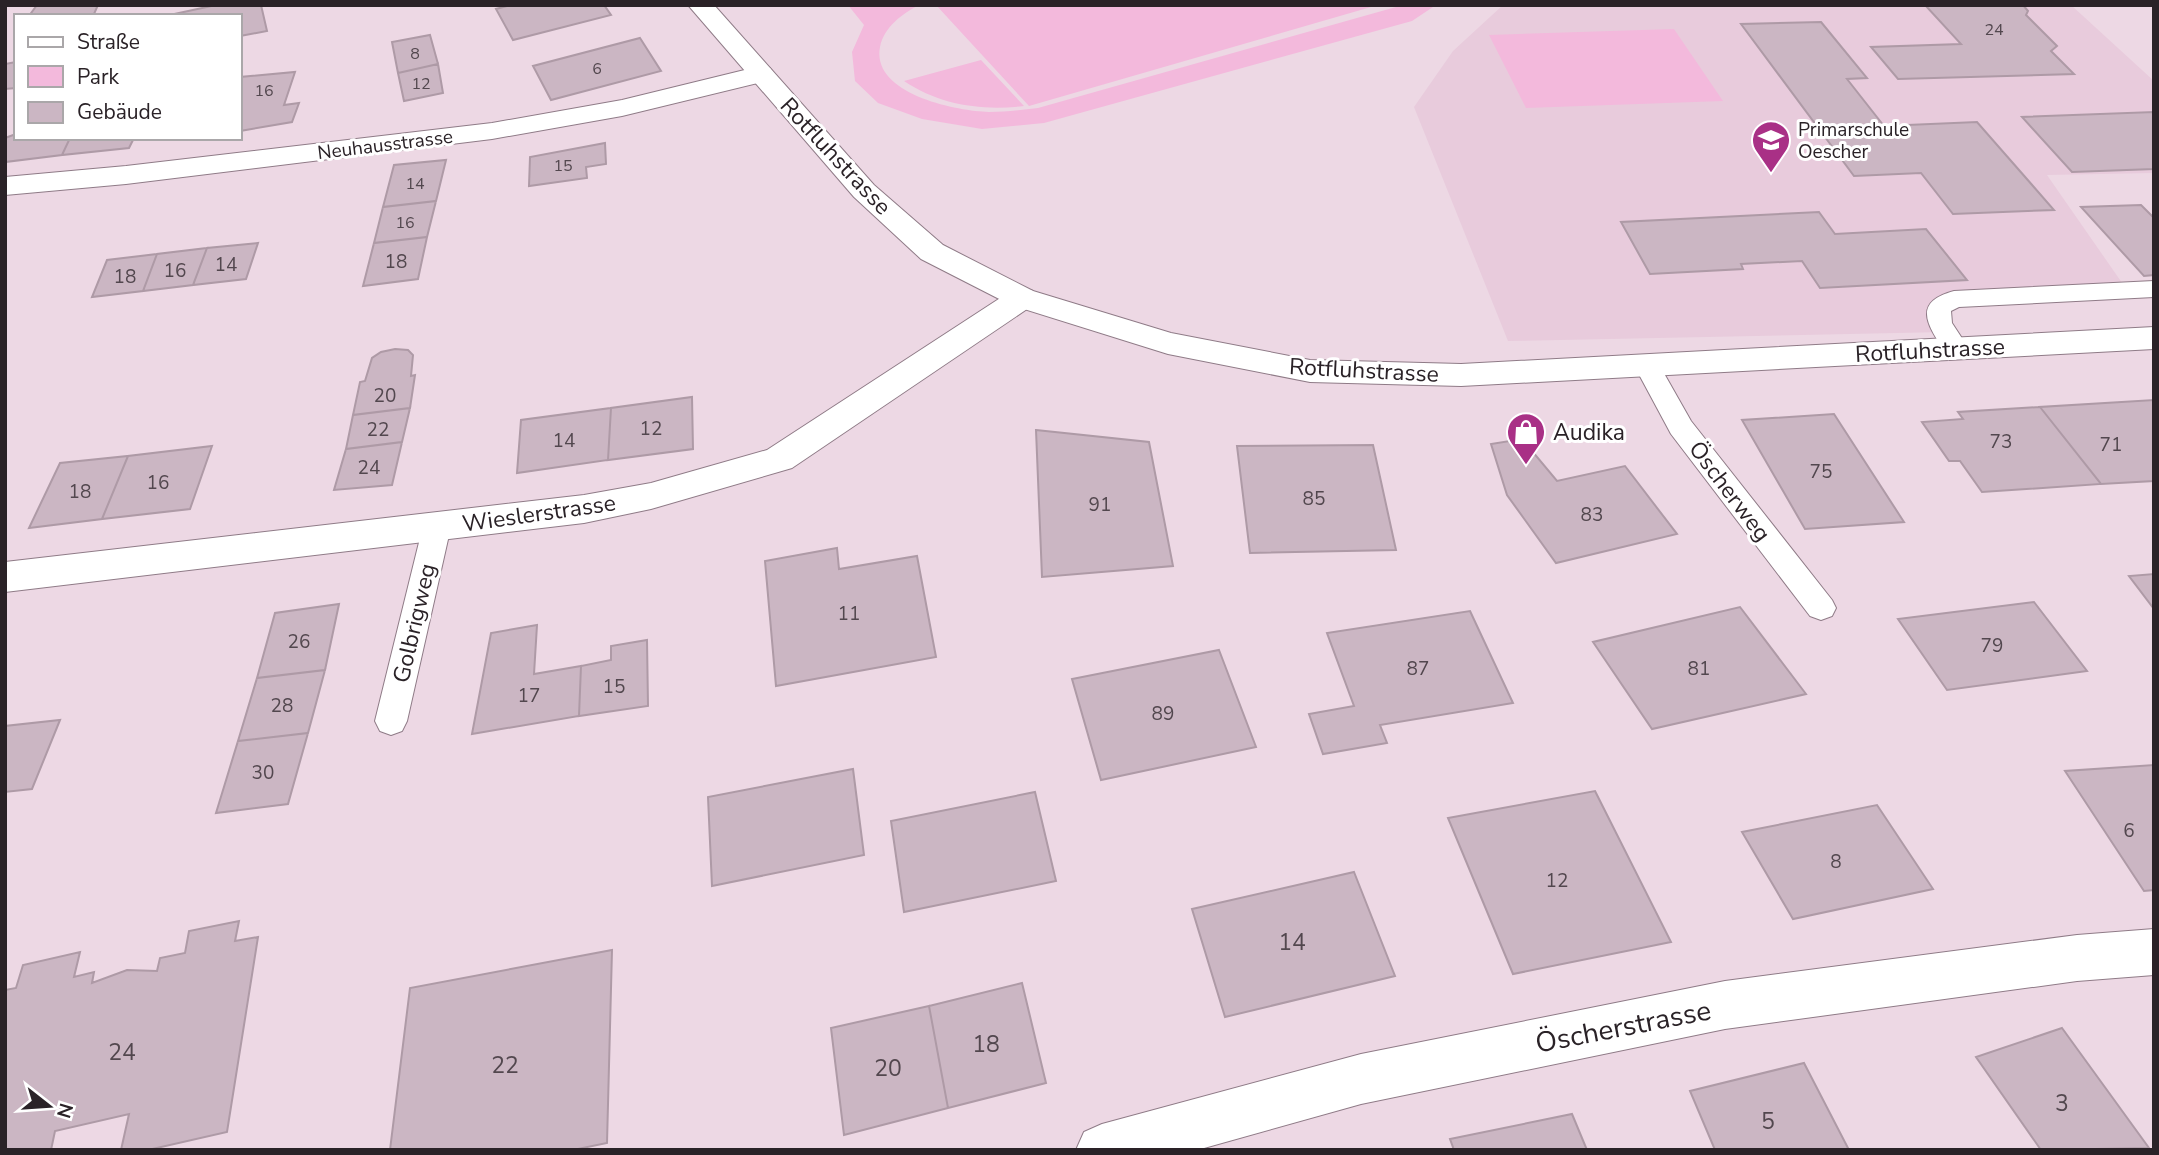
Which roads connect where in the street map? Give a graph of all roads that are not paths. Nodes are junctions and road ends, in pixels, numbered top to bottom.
1 (699, 5) edge
2 (761, 74) junction
3 (5, 186) edge
4 (2154, 289) edge
5 (1021, 298) junction
6 (2154, 338) edge
7 (1956, 349) junction
8 (1648, 367) junction
9 (436, 526) junction
10 (5, 577) edge
11 (1821, 608) dead end
12 (391, 721) dead end
13 (2154, 951) edge
14 (1102, 1150) edge

1 - 2 street, Rotfluhstrasse
2 - 3 street, Neuhausstrasse
2 - 5 street, Rotfluhstrasse
4 - 7 lane
5 - 8 street, Rotfluhstrasse
5 - 9 street, Wieslerstrasse
6 - 7 street, Rotfluhstrasse
7 - 8 street, Rotfluhstrasse
8 - 11 lane, Öscherweg
9 - 10 street, Wieslerstrasse
9 - 12 lane, Golbrigweg
13 - 14 street, Öscherstrasse

